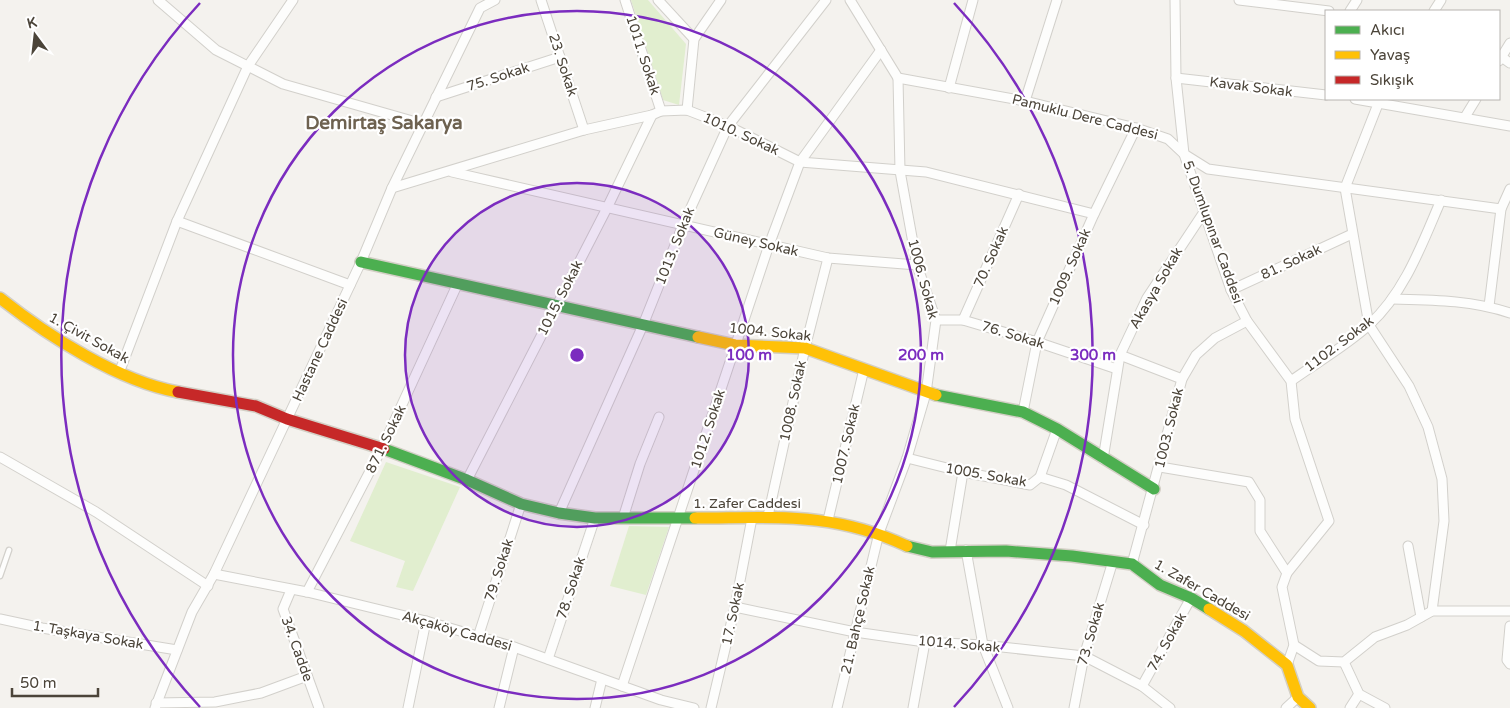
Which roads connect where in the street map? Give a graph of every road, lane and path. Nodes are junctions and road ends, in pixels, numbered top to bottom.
1 (158, 0) edge
2 (294, 0) edge
3 (495, 0) edge
4 (541, 0) edge
5 (625, 0) edge
6 (658, 0) edge
7 (721, 0) edge
8 (826, 0) edge
9 (850, 0) edge
10 (973, 0) edge
11 (1057, 0) edge
12 (1175, 0) edge
13 (1239, 0) edge
14 (1442, 0) edge
15 (1294, 3) edge
16 (1325, 10) edge
17 (1437, 10) edge
18 (694, 39) junction
19 (1510, 43) edge
20 (881, 50) junction
21 (560, 57) junction
22 (1500, 57) edge
23 (1510, 63) edge
24 (248, 66) junction
25 (898, 78) junction
26 (1176, 78) junction
27 (949, 88) junction
28 (1325, 96) edge
29 (436, 97) junction
30 (1378, 100) edge
31 (1475, 100) edge
32 (1025, 101) junction
33 (661, 110) junction
34 (687, 110) junction
35 (652, 115) junction
36 (1464, 117) junction
37 (423, 124) junction
38 (728, 126) junction
39 (1510, 126) edge
40 (1136, 128) junction
41 (584, 130) junction
42 (1184, 154) junction
43 (800, 162) junction
44 (900, 171) junction
45 (452, 172) junction
46 (392, 188) junction
47 (1345, 188) junction
48 (1510, 189) edge
49 (1018, 194) junction
50 (1441, 200) junction
51 (607, 208) junction
52 (1502, 209) junction
53 (1204, 212) junction
54 (1094, 214) junction
55 (178, 222) junction
56 (683, 224) junction
57 (1352, 234) junction
58 (769, 245) junction
59 (828, 258) junction
60 (361, 262) junction
61 (917, 265) junction
62 (458, 283) junction
63 (350, 285) junction
64 (1231, 290) junction
65 (0, 298) edge
66 (1392, 299) junction
67 (556, 305) junction
68 (1489, 306) junction
69 (1510, 314) edge
70 (936, 320) junction
71 (963, 320) junction
72 (1247, 320) junction
73 (643, 325) junction
74 (1369, 325) junction
75 (1037, 342) junction
76 (735, 345) junction
77 (805, 348) junction
78 (1120, 355) junction
79 (864, 369) junction
80 (1117, 370) junction
81 (119, 373) junction
82 (1182, 379) junction
83 (1291, 381) junction
84 (926, 393) junction
85 (1022, 412) junction
86 (659, 417) dead end
87 (287, 419) junction
88 (1057, 429) junction
89 (382, 448) junction
90 (0, 457) edge
91 (907, 458) junction
92 (1103, 459) junction
93 (1160, 467) junction
94 (963, 472) junction
95 (1040, 477) junction
96 (467, 480) junction
97 (1154, 489) junction
98 (520, 504) junction
99 (559, 513) junction
100 (768, 516) junction
101 (594, 518) junction
102 (623, 518) junction
103 (679, 518) junction
104 (752, 518) junction
105 (828, 520) junction
106 (1144, 525) junction
107 (879, 533) junction
108 (1408, 546) dead end
109 (8, 550) dead end
110 (966, 550) junction
111 (950, 551) junction
112 (1113, 561) junction
113 (1132, 564) junction
114 (1288, 573) junction
115 (214, 574) junction
116 (0, 576) edge
117 (208, 586) junction
118 (291, 590) junction
119 (307, 592) junction
120 (1191, 598) junction
121 (735, 607) junction
122 (1432, 611) junction
123 (1510, 611) edge
124 (1422, 617) junction
125 (0, 619) edge
126 (426, 621) junction
127 (1510, 626) edge
128 (855, 632) junction
129 (478, 637) junction
130 (925, 642) junction
131 (983, 645) junction
132 (1294, 645) junction
133 (514, 647) junction
134 (177, 650) junction
135 (1084, 656) junction
136 (548, 659) junction
137 (1344, 662) junction
138 (1510, 664) edge
139 (1287, 665) junction
140 (307, 676) junction
141 (602, 679) junction
142 (622, 686) junction
143 (1142, 686) junction
144 (1359, 694) junction
145 (1298, 696) junction
146 (660, 704) edge
147 (155, 706) edge
148 (319, 708) edge
149 (408, 708) edge
150 (499, 708) edge
151 (595, 708) edge
152 (694, 708) edge
153 (711, 708) edge
154 (837, 708) edge
155 (913, 708) edge
156 (1008, 708) edge
157 (1074, 708) edge
158 (1170, 708) edge
159 (1286, 708) edge
160 (1310, 708) edge
161 (1350, 708) edge
162 (1385, 708) edge

1 - 24 street
2 - 24 street
3 - 29 street, Hastane Caddesi
4 - 21 street, 23. Sokak
5 - 33 street, 1011. Sokak
6 - 18 street
7 - 18 street
8 - 38 street, 1013. Sokak
9 - 20 street
10 - 27 street
11 - 32 street
12 - 26 street, 5. Dumlupınar Caddesi
13 - 15 street
14 - 17 street
15 - 16 street
18 - 34 street
19 - 22 street
20 - 25 street
20 - 43 street, 1012. Sokak
21 - 29 street, 75. Sokak
21 - 41 street, 23. Sokak
22 - 23 street
24 - 37 street
24 - 55 street
25 - 27 street, Pamuklu Dere Caddesi
25 - 44 street, 1006. Sokak
26 - 28 street, Kavak Sokak
26 - 42 street, 5. Dumlupınar Caddesi
27 - 32 street, Pamuklu Dere Caddesi
29 - 37 street, Hastane Caddesi
30 - 36 street
30 - 47 street
31 - 36 street
32 - 40 street, Pamuklu Dere Caddesi
33 - 34 street, 1010. Sokak
33 - 35 street, 1010. Sokak
34 - 38 street, 1010. Sokak
35 - 41 street, 1010. Sokak
35 - 51 street, 1015. Sokak
36 - 39 street
37 - 46 street, Hastane Caddesi
38 - 43 street, 1010. Sokak
38 - 56 street, 1013. Sokak
40 - 42 street, Pamuklu Dere Caddesi
40 - 54 street, 1009. Sokak
41 - 45 street, 1010. Sokak
42 - 47 street, Pamuklu Dere Caddesi
42 - 53 street, 5. Dumlupınar Caddesi
43 - 44 street, 1010. Sokak
43 - 58 street, 1012. Sokak
44 - 49 street, 1010. Sokak
44 - 61 street, 1006. Sokak
45 - 46 street, 1010. Sokak
45 - 51 street, Güney Sokak
46 - 60 street, Hastane Caddesi
47 - 50 street, Pamuklu Dere Caddesi
47 - 57 street
48 - 52 street
49 - 54 street, 1010. Sokak
49 - 71 street, 70. Sokak
50 - 52 street, Pamuklu Dere Caddesi
50 - 66 street, 1102. Sokak
51 - 56 street, Güney Sokak
51 - 67 street, 1015. Sokak
52 - 68 street
53 - 64 street, 5. Dumlupınar Caddesi
53 - 78 street, Akasya Sokak
54 - 75 street, 1009. Sokak
55 - 63 street
55 - 81 street
56 - 58 street, Güney Sokak
56 - 73 street, 1013. Sokak
57 - 64 street, 81. Sokak
57 - 74 street
58 - 59 street, Güney Sokak
58 - 76 street, 1012. Sokak
59 - 61 street, Güney Sokak
59 - 77 street, 1008. Sokak
60 - 62 street, 1004. Sokak
60 - 63 street, Hastane Caddesi
61 - 70 street, 1006. Sokak
62 - 67 street, 1004. Sokak
62 - 89 street, 871. Sokak
63 - 87 street, Hastane Caddesi
64 - 72 street, 5. Dumlupınar Caddesi
65 - 81 street, 1. Çivit Sokak
66 - 68 street
66 - 74 street, 1102. Sokak
67 - 73 street, 1004. Sokak
67 - 96 street, 1015. Sokak
68 - 69 street
70 - 71 street, 76. Sokak
70 - 84 street, 1006. Sokak
71 - 75 street, 76. Sokak
72 - 82 street, 1003. Sokak
72 - 83 street, 5. Dumlupınar Caddesi
73 - 76 street, 1004. Sokak
73 - 99 street, 1013. Sokak
74 - 83 street, 1102. Sokak
74 - 122 street
75 - 80 street, 76. Sokak
75 - 85 street, 1009. Sokak
76 - 77 street, 1004. Sokak
76 - 103 street, 1012. Sokak
77 - 79 street, 1004. Sokak
77 - 100 street, 1008. Sokak
78 - 80 street, Akasya Sokak
78 - 82 street
79 - 84 street, 1004. Sokak
79 - 105 street, 1007. Sokak
80 - 92 street, Akasya Sokak
81 - 87 street, 1. Çivit Sokak
82 - 93 street, 1003. Sokak
83 - 114 street, 5. Dumlupınar Caddesi
84 - 85 street, 1004. Sokak
84 - 91 street, 1006. Sokak
85 - 88 street, 1004. Sokak
86 - 102 street
87 - 89 street, 1. Zafer Caddesi
87 - 115 street, Hastane Caddesi
88 - 92 street, 1004. Sokak
88 - 95 street
89 - 96 street, 1. Zafer Caddesi
89 - 119 street, 871. Sokak
90 - 117 street
91 - 94 street, 1005. Sokak
91 - 107 street, 1006. Sokak
92 - 97 street, 1004. Sokak
93 - 97 street, 1003. Sokak
93 - 114 street
94 - 95 street, 1005. Sokak
94 - 111 street
95 - 106 street, 1005. Sokak
96 - 98 street, 1. Zafer Caddesi
97 - 106 street, 1003. Sokak
98 - 99 street, 1. Zafer Caddesi
98 - 129 street, 79. Sokak
99 - 101 street, 1. Zafer Caddesi
100 - 104 street, 1. Zafer Caddesi
100 - 105 street, 1. Zafer Caddesi
101 - 102 street, 1. Zafer Caddesi
101 - 136 street, 78. Sokak
102 - 103 street, 1. Zafer Caddesi
103 - 104 street, 1. Zafer Caddesi
103 - 142 street, 1012. Sokak
104 - 121 street, 17. Sokak
105 - 107 street, 1. Zafer Caddesi
106 - 113 street, 1003. Sokak
107 - 111 street, 1. Zafer Caddesi
107 - 128 street, 21. Bahçe Sokak
108 - 124 street
109 - 116 lane
110 - 111 street, 1. Zafer Caddesi
110 - 112 street, 1. Zafer Caddesi
110 - 131 street
112 - 113 street, 1. Zafer Caddesi
112 - 135 street, 73. Sokak
113 - 120 street, 1. Zafer Caddesi
114 - 132 street, 5. Dumlupınar Caddesi
115 - 117 street, Hastane Caddesi
115 - 118 street, Akçaköy Caddesi
117 - 134 street, Hastane Caddesi
118 - 119 street, Akçaköy Caddesi
118 - 140 street, 34. Cadde
119 - 126 street, Akçaköy Caddesi
120 - 139 street, 1. Zafer Caddesi
120 - 143 street, 74. Sokak
121 - 128 street, 1014. Sokak
121 - 153 street, 17. Sokak
122 - 123 street
122 - 124 street
124 - 137 street
125 - 134 street, 1. Taşkaya Sokak
126 - 129 street, Akçaköy Caddesi
126 - 149 street
127 - 138 street
128 - 130 street, 1014. Sokak
128 - 154 street, 21. Bahçe Sokak
129 - 133 street, Akçaköy Caddesi
130 - 131 street, 1014. Sokak
130 - 155 street
131 - 135 street, 1014. Sokak
131 - 156 street
132 - 137 street
132 - 139 street
133 - 136 street, Akçaköy Caddesi
133 - 150 street
134 - 147 street, Hastane Caddesi
135 - 143 street, 1014. Sokak
135 - 157 street, 73. Sokak
136 - 141 street, Akçaköy Caddesi
137 - 144 street
139 - 145 street
140 - 147 street
140 - 148 street, 34. Cadde
141 - 142 street, Akçaköy Caddesi
141 - 151 street
142 - 146 street, Akçaköy Caddesi
143 - 158 street, 1014. Sokak
144 - 161 street
144 - 162 street
145 - 159 street
145 - 160 street
146 - 152 street, Akçaköy Caddesi

